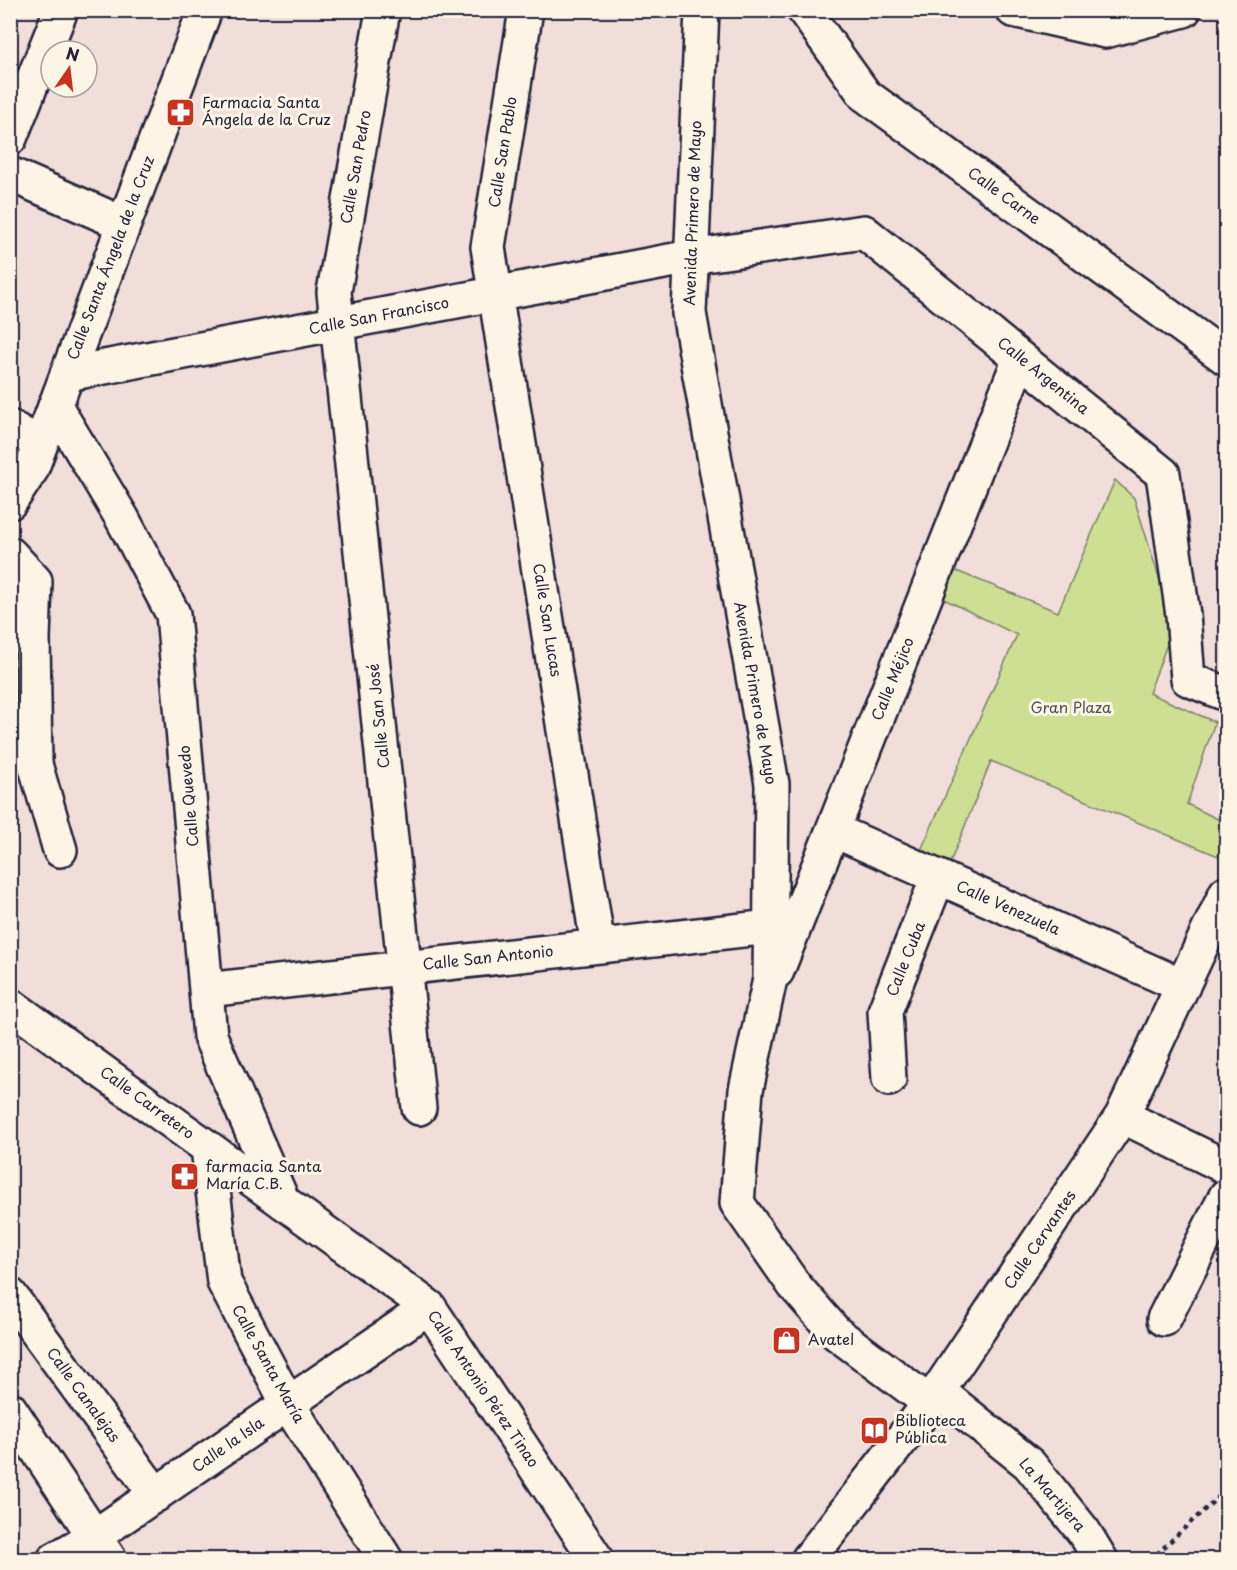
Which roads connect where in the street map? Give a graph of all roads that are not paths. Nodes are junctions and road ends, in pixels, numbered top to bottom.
1 (61, 10) edge
2 (205, 10) edge
3 (383, 10) edge
4 (526, 10) edge
5 (702, 10) edge
6 (804, 10) edge
7 (1013, 10) edge
8 (1184, 10) edge
9 (10, 138) edge
10 (10, 174) edge
11 (124, 224) junction
12 (691, 257) junction
13 (495, 293) junction
14 (338, 324) junction
15 (1020, 358) junction
16 (1227, 358) edge
17 (67, 374) junction
18 (55, 406) junction
19 (10, 427) edge
20 (40, 444) junction
21 (10, 502) edge
22 (10, 554) edge
23 (1227, 694) edge
24 (833, 830) junction
25 (60, 850) dead end
26 (938, 877) junction
27 (1227, 893) edge
28 (770, 927) junction
29 (598, 946) junction
30 (405, 968) junction
31 (1183, 986) junction
32 (206, 990) junction
33 (765, 1001) junction
34 (10, 1005) edge
35 (889, 1079) dead end
36 (419, 1108) dead end
37 (1122, 1116) junction
38 (208, 1148) junction
39 (1227, 1167) edge
40 (1227, 1197) edge
41 (283, 1202) junction
42 (10, 1295) edge
43 (429, 1307) junction
44 (1164, 1319) dead end
45 (934, 1397) junction
46 (288, 1404) junction
47 (10, 1409) edge
48 (156, 1495) junction
49 (103, 1548) edge
50 (54, 1560) edge
51 (386, 1560) edge
52 (597, 1560) edge
53 (808, 1560) edge
54 (1101, 1560) edge

1 - 9 street
2 - 11 street, Calle Santa Ángela de la Cruz
3 - 14 street, Calle San Pedro
4 - 13 street, Calle San Pablo
5 - 12 street, Avenida Primero de Mayo
6 - 16 street, Calle Carne
7 - 8 street
10 - 11 street
11 - 17 street, Calle Santa Ángela de la Cruz
12 - 13 street, Calle San Francisco
12 - 15 street, Calle Argentina
12 - 28 street, Avenida Primero de Mayo
13 - 14 street, Calle San Francisco
13 - 29 street, Calle San Lucas
14 - 17 street, Calle San Francisco
14 - 30 street, Calle San José
15 - 23 street, Calle Argentina
15 - 24 street, Calle Méjico
17 - 18 street, Calle Santa Ángela de la Cruz
18 - 20 street, Calle Santa Ángela de la Cruz
18 - 32 street, Calle Quevedo
19 - 20 street
20 - 21 street, Calle Santa Ángela de la Cruz
22 - 25 street
24 - 26 street, Calle Venezuela
24 - 33 street, Calle Méjico
26 - 31 street, Calle Venezuela
26 - 35 street, Calle Cuba
27 - 31 street, Calle Cervantes
28 - 29 street, Calle San Antonio
28 - 33 street, Avenida Primero de Mayo
29 - 30 street, Calle San Antonio
30 - 32 street, Calle San Antonio
30 - 36 street, Calle San José
31 - 37 street, Calle Cervantes
32 - 41 street, Calle Quevedo
33 - 45 street, Avenida Primero de Mayo
34 - 38 street, Calle Carretero
37 - 39 street
37 - 45 street, Calle Cervantes
38 - 41 street, Calle Carretero
38 - 46 street, Calle Santa María
40 - 44 street
41 - 43 street, Calle Antonio Pérez Tinao
42 - 48 street, Calle Canalejas
43 - 46 street, Calle la Isla
43 - 52 street, Calle Antonio Pérez Tinao
45 - 53 street, Calle Cervantes
45 - 54 street, La Martijera
46 - 48 street, Calle la Isla
46 - 51 street, Calle Santa María
47 - 49 street
48 - 49 street, Calle la Isla
49 - 50 street, Calle la Isla

